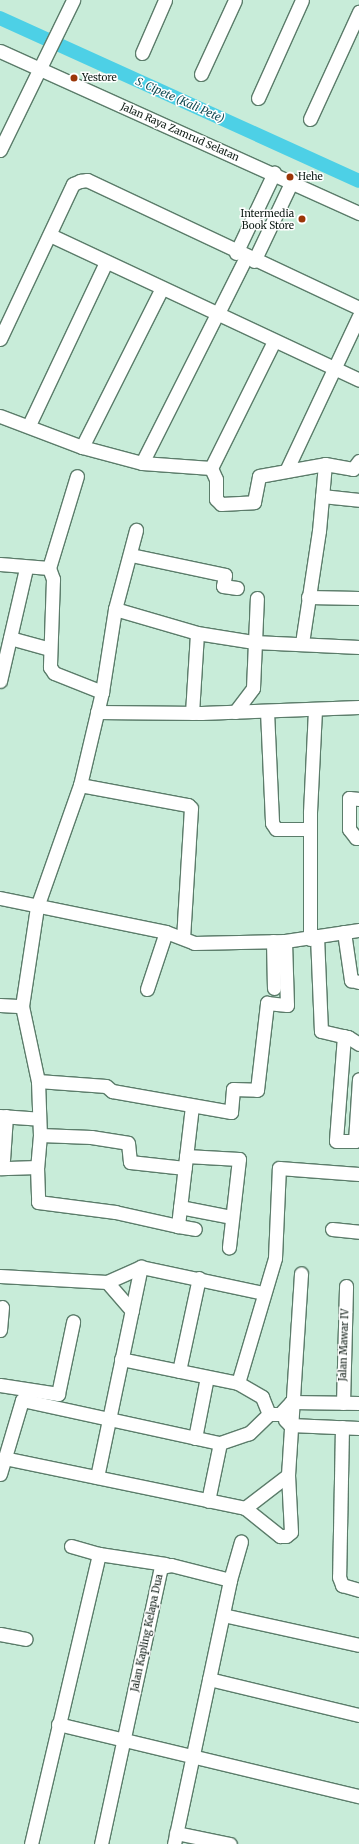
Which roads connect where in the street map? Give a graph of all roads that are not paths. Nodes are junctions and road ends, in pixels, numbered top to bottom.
1 (72, 0) edge
2 (165, 0) edge
3 (235, 0) edge
4 (302, 0) edge
5 (359, 12) edge
6 (0, 52) edge
7 (142, 53) dead end
8 (41, 66) junction
9 (202, 74) dead end
10 (258, 98) dead end
11 (310, 120) dead end
12 (0, 150) edge
13 (274, 173) junction
14 (292, 181) junction
15 (359, 213) edge
16 (50, 235) junction
17 (245, 257) junction
18 (106, 262) junction
19 (162, 288) junction
20 (359, 308) edge
21 (218, 312) junction
22 (359, 316) edge
23 (0, 339) edge
24 (274, 341) junction
25 (332, 368) junction
26 (359, 380) edge
27 (0, 416) edge
28 (29, 425) junction
29 (82, 447) junction
30 (359, 461) edge
31 (142, 463) junction
32 (325, 464) junction
33 (211, 468) junction
34 (286, 471) junction
35 (76, 476) dead end
36 (322, 496) junction
37 (359, 500) edge
38 (136, 530) dead end
39 (131, 555) junction
40 (0, 564) edge
41 (26, 568) junction
42 (49, 568) junction
43 (237, 588) dead end
44 (308, 596) junction
45 (257, 598) dead end
46 (359, 598) edge
47 (115, 609) junction
48 (197, 632) junction
49 (10, 638) junction
50 (254, 642) junction
51 (302, 643) junction
52 (359, 647) edge
53 (50, 649) junction
54 (0, 681) edge
55 (102, 692) junction
56 (359, 707) edge
57 (315, 710) junction
58 (267, 711) junction
59 (97, 712) junction
60 (235, 712) junction
61 (192, 713) junction
62 (80, 785) junction
63 (359, 800) edge
64 (310, 829) junction
65 (359, 838) edge
66 (0, 898) edge
67 (37, 907) junction
68 (359, 930) edge
69 (166, 932) junction
70 (344, 932) junction
71 (183, 937) junction
72 (314, 938) junction
73 (279, 941) junction
74 (359, 982) edge
75 (274, 988) dead end
76 (148, 989) dead end
77 (0, 1005) edge
78 (22, 1006) junction
79 (344, 1036) junction
80 (359, 1044) edge
81 (359, 1079) edge
82 (38, 1081) junction
83 (192, 1106) junction
84 (3, 1116) edge
85 (40, 1119) junction
86 (40, 1135) junction
87 (186, 1162) junction
88 (2, 1164) edge
89 (37, 1167) junction
90 (359, 1174) edge
91 (180, 1207) junction
92 (232, 1217) junction
93 (178, 1226) junction
94 (195, 1229) dead end
95 (332, 1229) dead end
96 (359, 1232) edge
97 (229, 1247) dead end
98 (141, 1267) junction
99 (301, 1274) dead end
100 (0, 1276) edge
101 (200, 1278) junction
102 (107, 1282) junction
103 (346, 1286) dead end
104 (263, 1293) junction
105 (2, 1307) dead end
106 (132, 1311) junction
107 (73, 1322) dead end
108 (0, 1330) edge
109 (121, 1359) junction
110 (179, 1371) junction
111 (207, 1377) junction
112 (238, 1383) junction
113 (0, 1385) edge
114 (291, 1402) junction
115 (343, 1403) junction
116 (359, 1403) edge
117 (275, 1414) junction
118 (109, 1419) junction
119 (290, 1425) junction
120 (342, 1427) junction
121 (359, 1428) edge
122 (195, 1438) junction
123 (220, 1443) junction
124 (4, 1458) junction
125 (0, 1474) edge
126 (288, 1475) junction
127 (96, 1477) junction
128 (208, 1501) junction
129 (245, 1508) junction
130 (241, 1542) dead end
131 (71, 1546) dead end
132 (99, 1554) junction
133 (165, 1564) junction
134 (230, 1580) junction
135 (359, 1590) edge
136 (223, 1615) junction
137 (0, 1634) edge
138 (26, 1639) dead end
139 (359, 1645) edge
140 (209, 1679) junction
141 (359, 1715) edge
142 (58, 1724) junction
143 (124, 1740) junction
144 (193, 1756) junction
145 (359, 1796) edge
146 (175, 1838) edge
147 (31, 1844) edge
148 (101, 1844) edge
149 (230, 1844) edge

1 - 8 street
2 - 7 street
3 - 9 street
4 - 10 street
5 - 11 street
6 - 8 street, Jalan Raya Zamrud Selatan
8 - 12 street
8 - 13 street, Jalan Raya Zamrud Selatan
13 - 14 street, Jalan Raya Zamrud Selatan
13 - 17 street
14 - 15 street, Jalan Raya Zamrud Selatan
14 - 17 street
16 - 17 street
16 - 18 street
16 - 23 street
17 - 20 street
17 - 21 street
18 - 19 street
18 - 28 street
19 - 21 street
19 - 29 street
21 - 24 street
21 - 31 street
22 - 25 street
24 - 25 street
24 - 33 street
25 - 26 street
25 - 34 street
27 - 28 street
28 - 29 street
29 - 31 street
30 - 32 street
31 - 33 street
32 - 34 street
32 - 36 street
33 - 34 street
35 - 42 street
36 - 37 street
36 - 44 street
38 - 39 street
39 - 43 street
39 - 47 street
40 - 41 street
41 - 42 street
41 - 49 street
42 - 53 street
44 - 46 street
44 - 51 street
45 - 50 street
47 - 48 street
47 - 55 street
48 - 50 street
48 - 61 street
49 - 53 street
49 - 54 street
50 - 51 street
50 - 60 street
51 - 52 street
53 - 55 street
55 - 59 street
56 - 57 street
57 - 58 street
57 - 64 street
58 - 60 street
58 - 64 street
59 - 61 street
59 - 62 street
60 - 61 street
62 - 67 street
62 - 71 street
63 - 65 street
64 - 72 street
66 - 67 street
67 - 69 street
67 - 78 street
68 - 70 street
69 - 71 street
69 - 76 street
70 - 72 street
70 - 74 street
71 - 73 street
72 - 73 street
72 - 79 street
73 - 75 street
73 - 83 street
77 - 78 street
78 - 82 street
79 - 80 street
79 - 81 street
82 - 83 street
82 - 85 street
83 - 87 street
84 - 85 street
84 - 88 street
85 - 86 street
86 - 87 street
86 - 89 street
87 - 91 street
87 - 92 street
88 - 89 street
89 - 93 street
90 - 104 street
91 - 92 street
91 - 93 street
92 - 97 street
93 - 94 street
95 - 96 street
98 - 101 street
98 - 102 street
98 - 106 street
99 - 114 street
100 - 102 street
101 - 104 street
101 - 110 street
102 - 106 street
103 - 115 street, Jalan Mawar IV
104 - 112 street
105 - 108 street
106 - 109 street
107 - 113 street
109 - 110 street
109 - 118 street
110 - 111 street
111 - 112 street
111 - 122 street
112 - 117 street
114 - 115 street
114 - 117 street
114 - 119 street
115 - 116 street
117 - 119 street
117 - 123 street
118 - 122 street
118 - 124 street
118 - 127 street
119 - 120 street
119 - 126 street
120 - 121 street
120 - 135 street
122 - 123 street
123 - 128 street
124 - 125 street
124 - 127 street
126 - 129 street
126 - 129 street
127 - 128 street
128 - 129 street
130 - 134 street
131 - 132 street
132 - 133 street
132 - 142 street
133 - 134 street, Jalan Kapling Kelapa Dua
133 - 143 street, Jalan Kapling Kelapa Dua
134 - 136 street
136 - 139 street
136 - 140 street
137 - 138 street
140 - 141 street
140 - 144 street
142 - 143 street
142 - 147 street
143 - 144 street
143 - 148 street, Jalan Kapling Kelapa Dua
144 - 145 street
144 - 146 street
146 - 149 street

